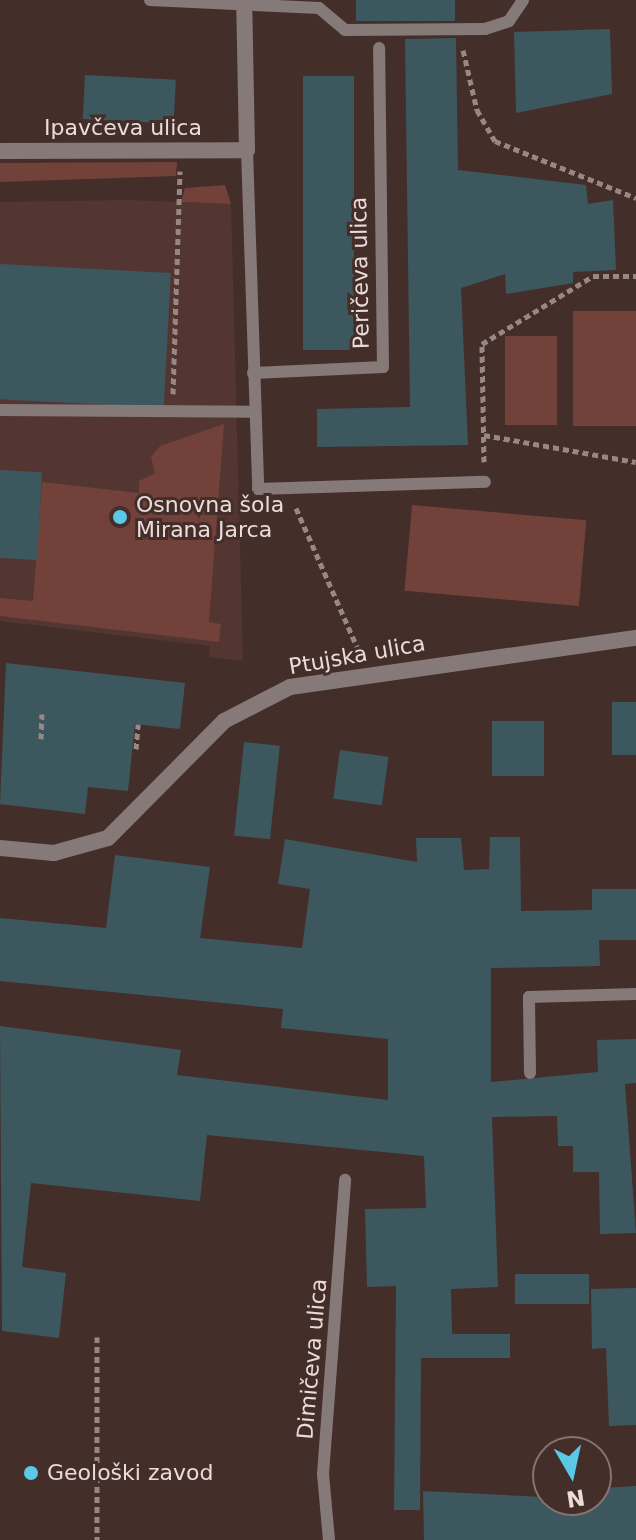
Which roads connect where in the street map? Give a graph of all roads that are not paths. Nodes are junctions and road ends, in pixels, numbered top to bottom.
1 (150, 0) edge
2 (523, 0) edge
3 (244, 5) edge
4 (379, 48) dead end
5 (247, 150) junction
6 (0, 151) edge
7 (253, 373) junction
8 (0, 410) edge
9 (255, 412) junction
10 (485, 482) road end
11 (636, 638) edge
12 (0, 848) edge
13 (636, 994) edge
14 (530, 1073) dead end
15 (345, 1180) dead end
16 (329, 1540) edge

1 - 3 lane
2 - 3 lane
3 - 5 street
4 - 7 lane, Peričeva ulica
5 - 6 street, Ipavčeva ulica
5 - 7 lane
7 - 9 lane
8 - 9 lane
9 - 10 lane
11 - 12 street, Ptujska ulica
13 - 14 lane
15 - 16 lane, Dimičeva ulica

